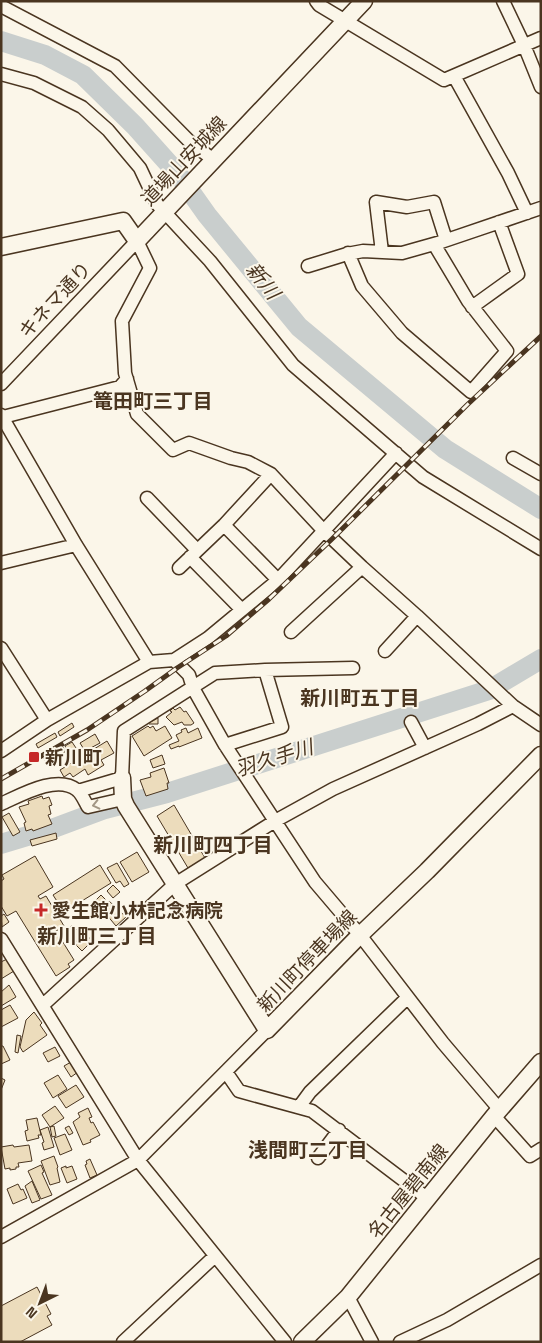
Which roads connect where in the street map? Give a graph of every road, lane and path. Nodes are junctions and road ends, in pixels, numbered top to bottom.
1 (316, 1) edge
2 (364, 1) edge
3 (503, 1) edge
4 (1, 6) edge
5 (345, 21) junction
6 (541, 38) edge
7 (524, 45) junction
8 (1, 74) edge
9 (454, 76) junction
10 (541, 87) edge
11 (211, 163) junction
12 (541, 208) edge
13 (168, 209) junction
14 (527, 213) junction
15 (499, 222) junction
16 (446, 240) junction
17 (137, 241) junction
18 (434, 244) junction
19 (1, 247) edge
20 (382, 252) junction
21 (348, 254) junction
22 (308, 266) dead end
23 (472, 307) junction
24 (127, 379) junction
25 (2, 382) edge
26 (2, 416) edge
27 (396, 453) junction
28 (513, 458) dead end
29 (271, 474) junction
30 (541, 474) edge
31 (147, 498) dead end
32 (224, 525) junction
33 (324, 530) junction
34 (76, 545) junction
35 (541, 548) edge
36 (193, 553) junction
37 (1, 563) edge
38 (362, 567) junction
39 (180, 568) dead end
40 (278, 580) junction
41 (242, 610) junction
42 (417, 616) junction
43 (291, 632) dead end
44 (1, 648) edge
45 (385, 651) dead end
46 (174, 660) junction
47 (149, 662) junction
48 (353, 668) dead end
49 (265, 670) junction
50 (193, 688) junction
51 (513, 706) junction
52 (47, 720) junction
53 (411, 722) dead end
54 (541, 725) edge
55 (225, 745) junction
56 (425, 748) junction
57 (1, 751) edge
58 (541, 755) edge
59 (122, 778) junction
60 (78, 791) junction
61 (123, 799) junction
62 (1, 804) edge
63 (275, 822) junction
64 (175, 884) junction
65 (360, 935) junction
66 (1, 939) edge
67 (407, 998) junction
68 (43, 1004) junction
69 (268, 1030) junction
70 (541, 1062) edge
71 (226, 1072) junction
72 (299, 1107) junction
73 (497, 1113) junction
74 (339, 1130) junction
75 (541, 1149) edge
76 (318, 1158) dead end
77 (138, 1160) junction
78 (427, 1198) junction
79 (1, 1237) edge
80 (215, 1256) junction
81 (541, 1265) edge
82 (348, 1296) junction
83 (123, 1342) edge
84 (285, 1342) edge
85 (302, 1342) edge
86 (372, 1342) edge
87 (400, 1342) edge

1 - 5 street
2 - 5 main road, 道場山安城線
3 - 7 street
4 - 11 street
5 - 9 street
5 - 11 main road, 道場山安城線
6 - 7 street
7 - 9 street
7 - 10 street
8 - 13 street
9 - 14 street
11 - 13 main road, 道場山安城線
12 - 14 street
13 - 17 main road, 道場山安城線
13 - 27 street
14 - 15 street
15 - 16 street
15 - 23 street
16 - 18 street
16 - 20 street
17 - 19 main road
17 - 24 street
17 - 25 street, キネマ通り
18 - 20 street
18 - 23 street
20 - 21 street
21 - 22 street
21 - 23 street
24 - 26 street
24 - 29 street
26 - 34 street
27 - 33 street
27 - 35 street
28 - 30 street
29 - 32 street
29 - 33 street
31 - 36 street
32 - 36 street
32 - 40 street
33 - 38 street
33 - 40 street
34 - 37 street
34 - 47 street
36 - 39 street
36 - 41 street
38 - 42 street
38 - 43 street
40 - 41 street
41 - 46 street
42 - 45 street
42 - 51 street
44 - 52 street
46 - 47 street
46 - 50 street
47 - 52 street
48 - 49 street
49 - 50 street
49 - 55 street
50 - 55 street
50 - 59 street
51 - 54 street
51 - 56 street
52 - 57 street
53 - 56 street
55 - 63 street
56 - 63 street
58 - 65 main road, 新川町停車場線
59 - 60 street
59 - 61 main road, 新川町停車場線
61 -> 60 street
60 - 62 street
61 - 64 main road, 新川町停車場線
63 - 64 street
63 - 65 street
64 - 68 street
64 - 69 main road, 新川町停車場線
65 - 67 street
65 - 69 main road, 新川町停車場線
66 - 68 street
67 - 72 street
67 - 73 street
68 - 77 street
69 - 71 street
70 - 73 main road, 名古屋碧南線
71 - 72 street
71 - 77 street
72 - 74 street
73 - 75 street
73 - 78 main road, 名古屋碧南線
74 - 76 street
74 - 78 street
77 - 79 street
77 - 80 street
78 - 82 main road, 名古屋碧南線
80 - 83 street
80 - 84 street
81 - 87 street
82 - 85 main road, 名古屋碧南線
82 - 86 street

